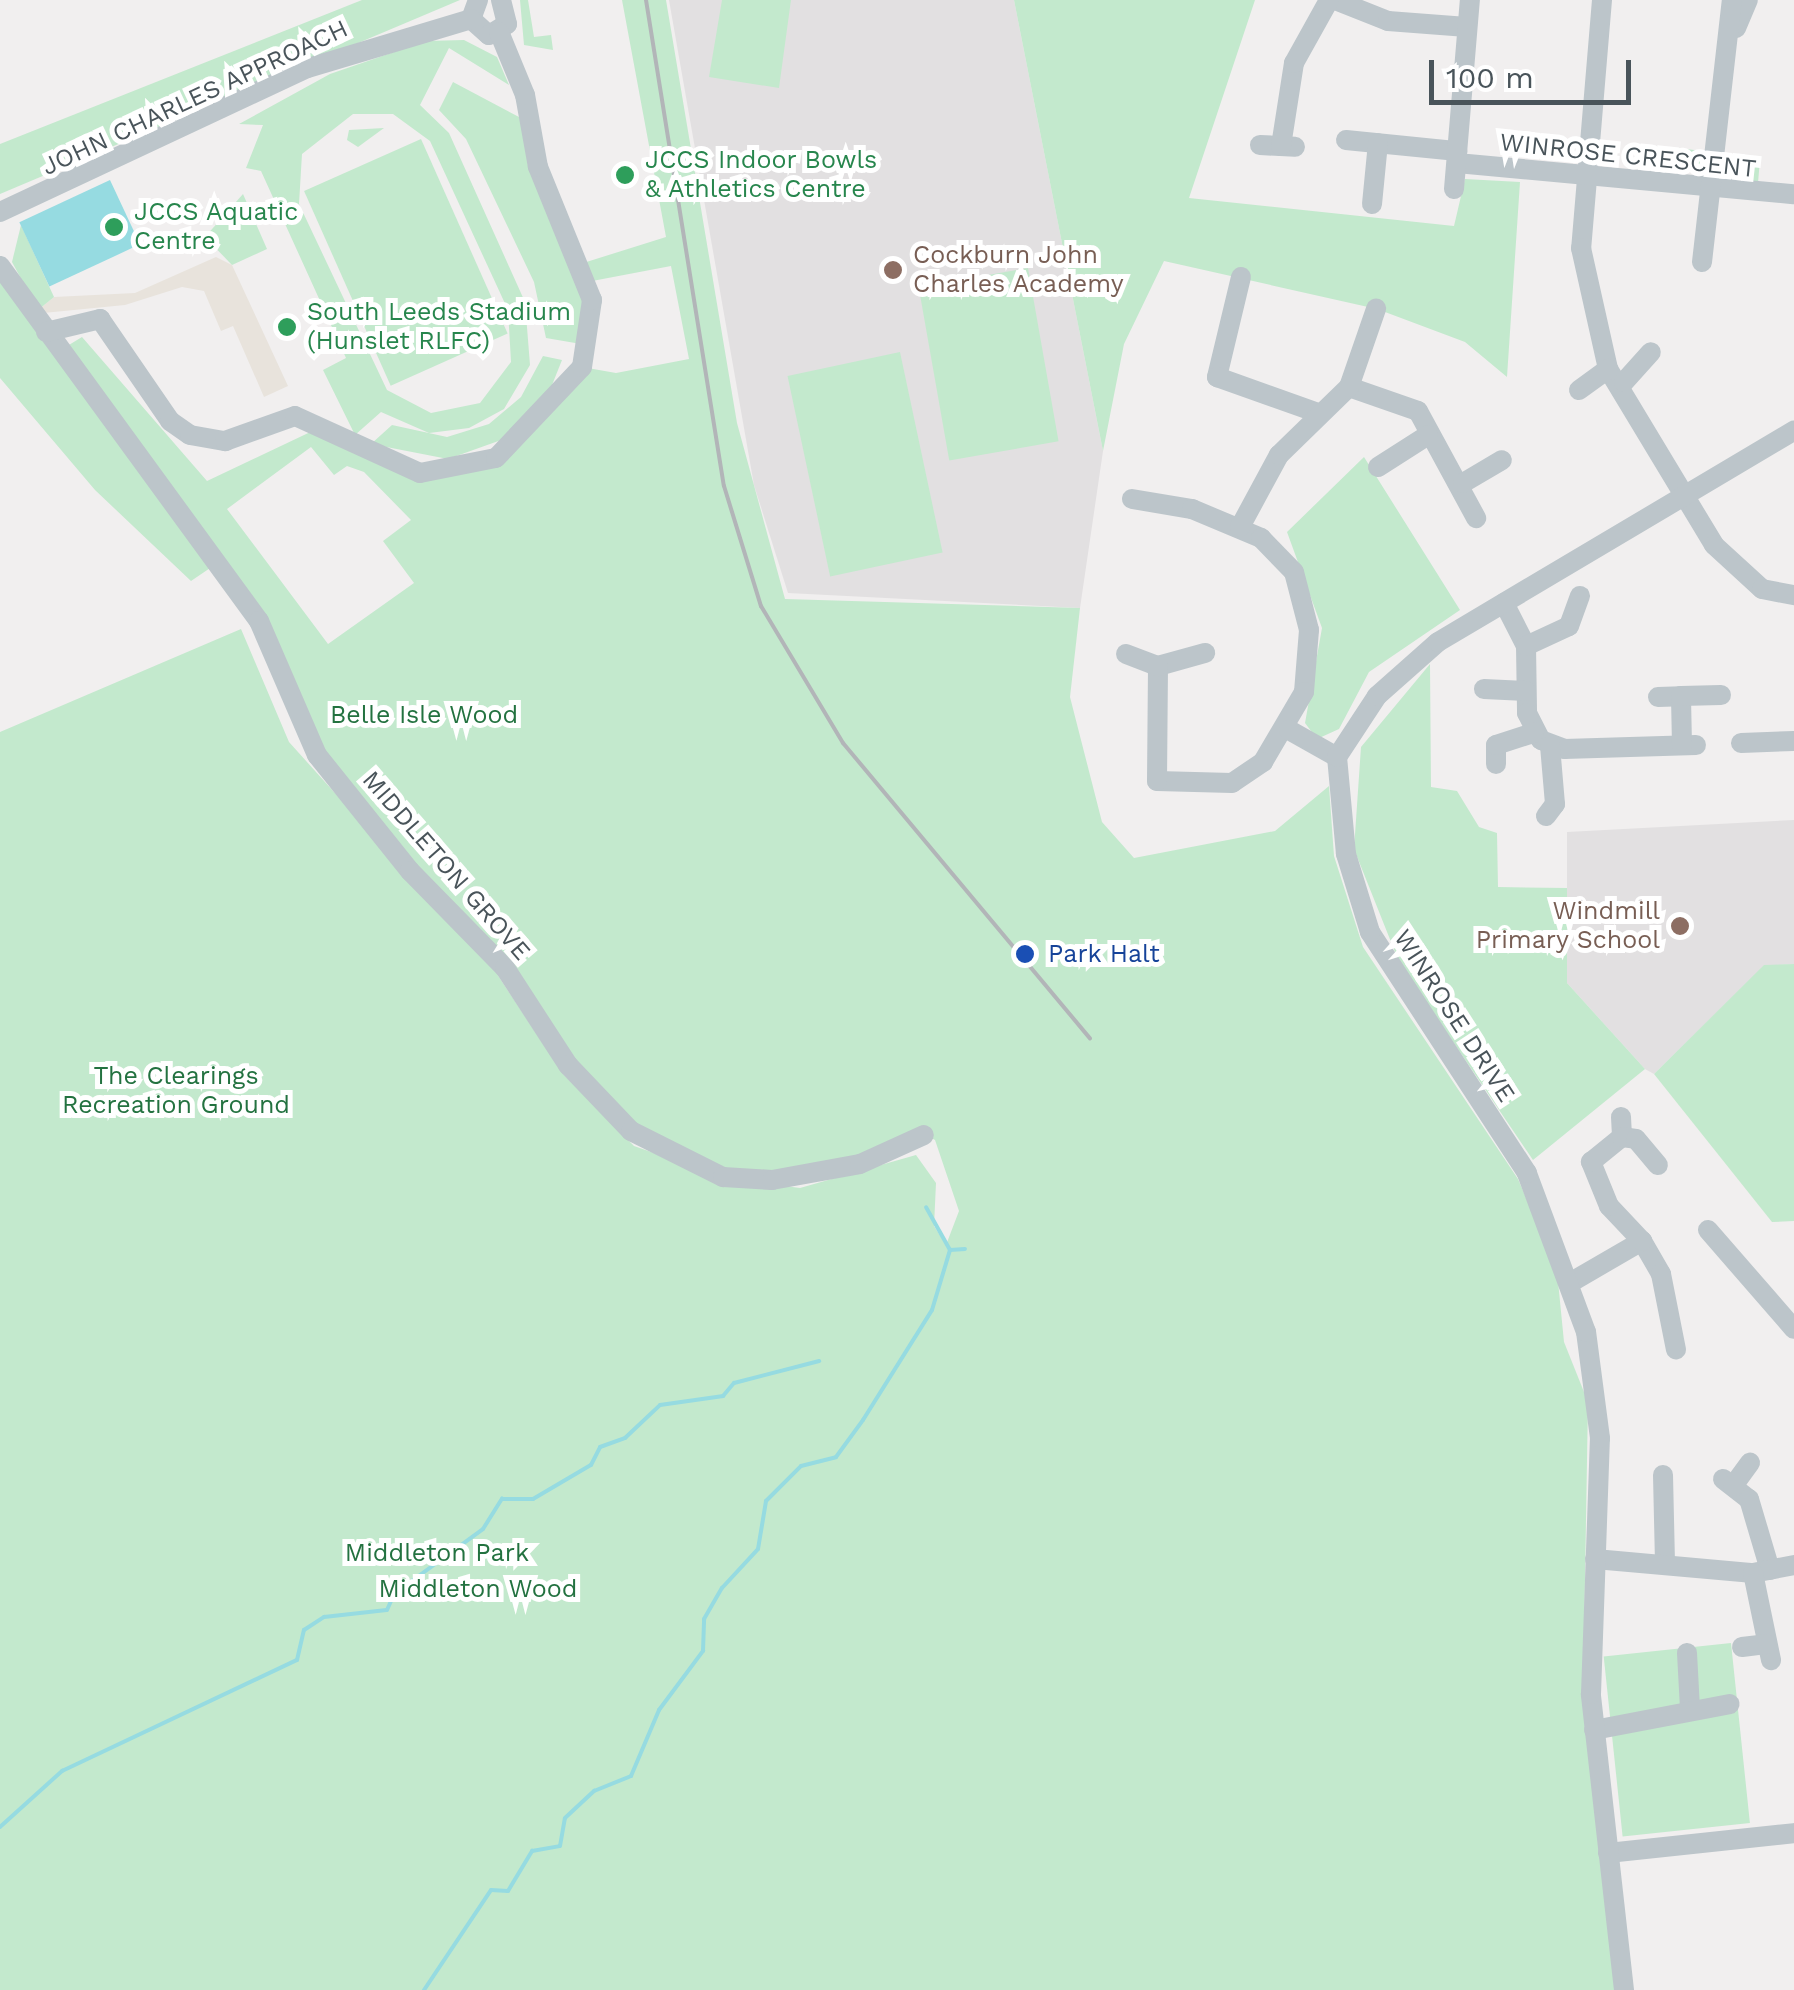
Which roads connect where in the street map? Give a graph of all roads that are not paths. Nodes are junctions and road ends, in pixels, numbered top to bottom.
1 (501, 0) edge
2 (1332, 0) edge
3 (1470, 0) edge
4 (1602, 0) edge
5 (1732, 0) edge
6 (1748, 0) edge
7 (474, 9) edge
8 (1467, 27) junction
9 (1736, 28) junction
10 (500, 32) junction
11 (1346, 140) dead end
12 (1378, 144) junction
13 (1279, 146) dead end
14 (1457, 157) junction
15 (1585, 177) junction
16 (1454, 190) dead end
17 (1715, 192) junction
18 (1794, 194) edge
19 (1372, 204) dead end
20 (0, 212) edge
21 (1702, 262) dead end
22 (0, 266) edge
23 (1241, 276) dead end
24 (1376, 309) dead end
25 (46, 332) junction
26 (1651, 352) dead end
27 (1616, 375) junction
28 (1349, 388) junction
29 (1579, 390) dead end
30 (1318, 413) junction
31 (1794, 431) edge
32 (1428, 435) junction
33 (1502, 460) dead end
34 (1378, 467) dead end
35 (1463, 483) junction
36 (1682, 496) junction
37 (1132, 500) dead end
38 (1476, 518) dead end
39 (1240, 526) junction
40 (1794, 595) edge
41 (1580, 596) dead end
42 (1504, 603) junction
43 (1526, 646) junction
44 (1126, 654) dead end
45 (1205, 654) dead end
46 (1158, 666) junction
47 (1484, 689) dead end
48 (1526, 691) junction
49 (1721, 695) dead end
50 (1680, 696) junction
51 (1658, 697) dead end
52 (1289, 730) junction
53 (1542, 739) junction
54 (1794, 741) edge
55 (1740, 743) dead end
56 (1337, 757) junction
57 (1496, 764) dead end
58 (1546, 816) dead end
59 (924, 1135) dead end
60 (1658, 1166) dead end
61 (1720, 1234) dead end
62 (1642, 1241) junction
63 (1573, 1280) junction
64 (1794, 1329) edge
65 (1676, 1350) dead end
66 (1750, 1463) dead end
67 (1663, 1475) dead end
68 (1595, 1559) junction
69 (1665, 1561) junction
70 (1794, 1565) edge
71 (1761, 1571) junction
72 (1742, 1647) dead end
73 (1687, 1653) dead end
74 (1730, 1704) dead end
75 (1690, 1708) junction
76 (1594, 1730) junction
77 (1794, 1833) edge
78 (1608, 1853) junction
79 (1624, 1990) edge

1 - 10 street
2 - 8 street
2 - 13 street
3 - 8 street
4 - 15 street
5 - 9 street
6 - 9 street
7 - 10 street, JOHN CHARLES APPROACH
7 - 20 street, JOHN CHARLES APPROACH
8 - 14 street
9 - 17 street
10 - 25 street
11 - 12 street, WINROSE CRESCENT
12 - 14 street, WINROSE CRESCENT
12 - 19 street
14 - 15 street, WINROSE CRESCENT
14 - 16 street
15 - 17 street, WINROSE CRESCENT
15 - 27 street
17 - 18 street, WINROSE CRESCENT
17 - 21 street
22 - 25 street, MIDDLETON GROVE
23 - 30 street
24 - 28 street
25 - 59 street, MIDDLETON GROVE
26 - 27 street
27 - 29 street
27 - 36 street
28 - 30 street
28 - 32 street
30 - 39 street
31 - 36 street
32 - 34 street
32 - 35 street
33 - 35 street
35 - 38 street
36 - 40 street
36 - 42 street
37 - 39 street
39 - 52 street
41 - 43 street
42 - 43 street
42 - 56 street
43 - 48 street
44 - 46 street
45 - 46 street
46 - 52 street
47 - 48 street
48 - 53 street
49 - 50 street
50 - 51 street
50 - 53 street
52 - 56 street
53 - 57 street
53 - 58 street
54 - 55 street
56 - 63 street, WINROSE DRIVE
60 - 62 street
61 - 64 street
62 - 63 street
62 - 65 street
63 - 68 street, WINROSE DRIVE
66 - 71 street
67 - 69 street
68 - 69 street
68 - 76 street, WINROSE DRIVE
69 - 71 street
70 - 71 street
71 - 72 street
73 - 75 street
74 - 75 street
75 - 76 street
76 - 78 street, WINROSE DRIVE
77 - 78 street
78 - 79 street, WINROSE DRIVE

